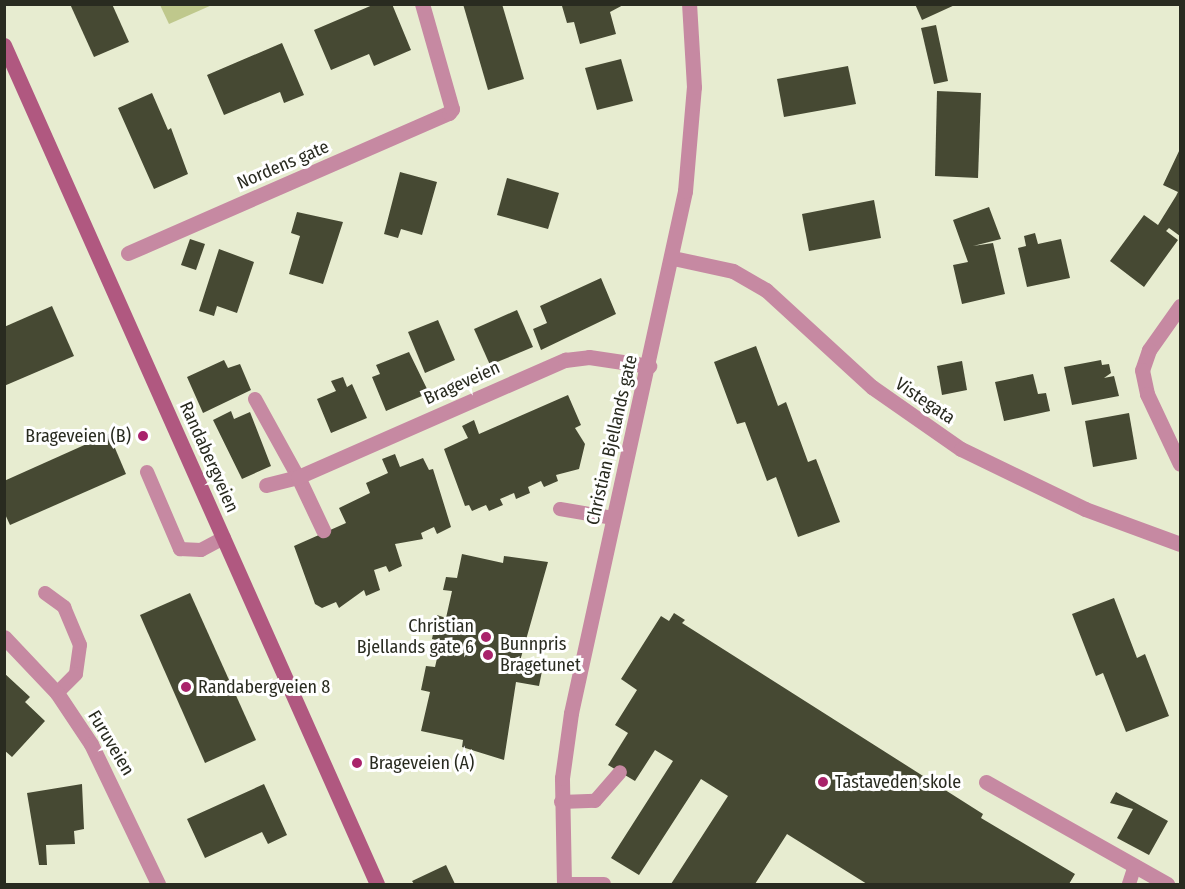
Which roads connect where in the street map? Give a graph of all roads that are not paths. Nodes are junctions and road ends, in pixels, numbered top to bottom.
1 (422, 4) edge
2 (689, 4) edge
3 (4, 45) edge
4 (128, 253) dead end
5 (673, 258) junction
6 (1180, 306) edge
7 (650, 366) junction
8 (255, 399) dead end
9 (1180, 464) edge
10 (147, 472) dead end
11 (298, 477) junction
12 (266, 485) dead end
13 (560, 509) dead end
14 (613, 518) junction
15 (323, 530) dead end
16 (224, 538) junction
17 (1180, 544) edge
18 (45, 593) dead end
19 (4, 638) edge
20 (57, 693) junction
21 (620, 772) dead end
22 (986, 782) dead end
23 (561, 802) junction
24 (1135, 866) junction
25 (158, 885) edge
26 (377, 885) edge
27 (565, 885) edge
28 (604, 885) edge
29 (1129, 885) edge
30 (1167, 885) edge

1 - 4 street, Nordens gate
2 - 5 street, Christian Bjellands gate
3 - 16 main road, Randabergveien
5 - 7 street, Christian Bjellands gate
5 - 17 street, Vistegata
6 - 9 street
7 - 11 street, Brageveien
7 - 14 street, Christian Bjellands gate
8 - 11 lane
10 - 16 lane
11 - 12 street, Brageveien
11 - 15 street
13 - 14 lane
14 - 23 street, Christian Bjellands gate
16 - 26 main road, Randabergveien
18 - 20 lane
19 - 20 street, Furuveien
20 - 25 street, Furuveien
21 - 23 lane
22 - 24 street
23 - 27 street, Christian Bjellands gate
24 - 29 lane
24 - 30 street
27 - 28 lane

